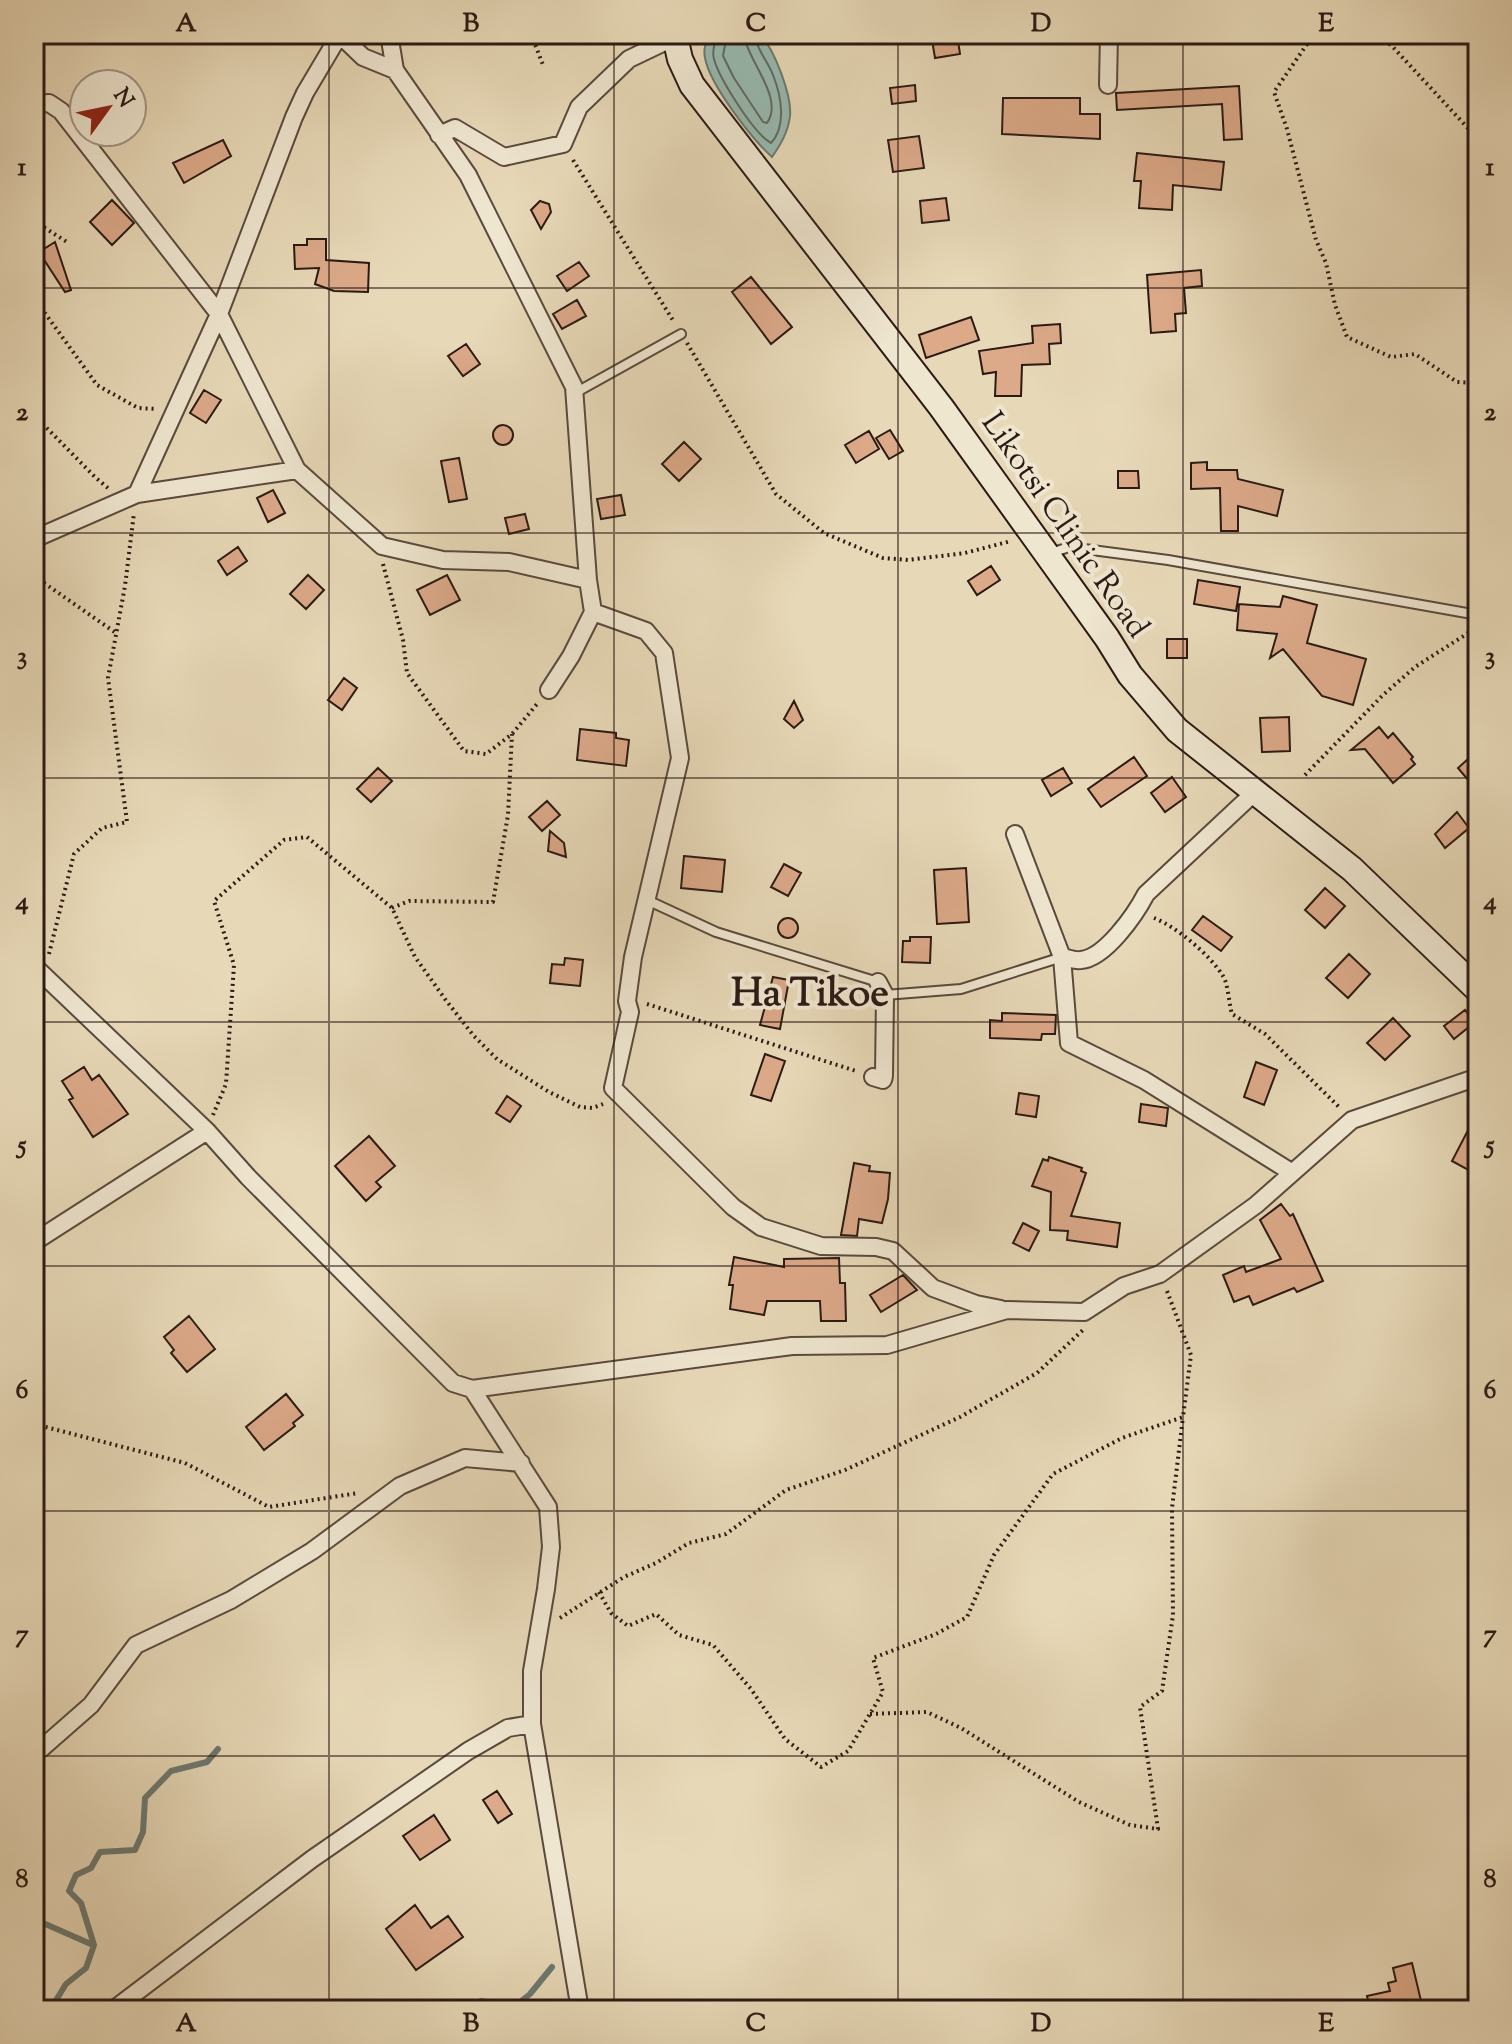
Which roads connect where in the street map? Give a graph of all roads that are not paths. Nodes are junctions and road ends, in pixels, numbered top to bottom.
1 (340, 34) edge
2 (389, 34) edge
3 (1109, 34) edge
4 (677, 35) edge
5 (395, 70) junction
6 (1108, 85) dead end
7 (34, 104) edge
8 (439, 135) junction
9 (219, 314) junction
10 (681, 334) road end
11 (575, 393) junction
12 (297, 470) junction
13 (137, 494) junction
14 (34, 539) edge
15 (1046, 555) junction
16 (588, 580) junction
17 (593, 612) junction
18 (1478, 615) edge
19 (549, 690) road end
20 (1255, 792) junction
21 (1015, 834) dead end
22 (647, 900) junction
23 (1062, 957) junction
24 (39, 971) edge
25 (882, 988) junction
26 (1478, 990) edge
27 (873, 1077) road end
28 (1478, 1077) edge
29 (207, 1131) junction
30 (1291, 1172) junction
31 (34, 1242) edge
32 (1007, 1310) junction
33 (472, 1389) junction
34 (521, 1463) junction
35 (532, 1724) junction
36 (34, 1752) edge
37 (113, 2010) edge
38 (580, 2010) edge

1 - 5 street
1 - 9 street
2 - 5 street
3 - 6 street
4 - 8 street
4 - 15 street, Likotsi Clinic Road
5 - 8 street
7 - 9 street
8 - 11 street
9 - 12 street
9 - 13 street
10 - 11 lane
11 - 16 street
12 - 13 street
12 - 16 street
13 - 14 street
15 - 18 lane
15 - 20 street, Likotsi Clinic Road
16 - 17 street
17 - 19 street
17 - 22 street
20 - 23 street
20 - 26 street, Likotsi Clinic Road
21 - 23 street
22 - 25 lane
22 - 32 street
23 - 25 lane
23 - 30 street
24 - 29 street
25 - 27 street
28 - 30 street
29 - 31 street
29 - 33 street
30 - 32 street
32 - 33 street
33 - 34 street
34 - 35 street
34 - 36 street
35 - 37 street
35 - 38 street

